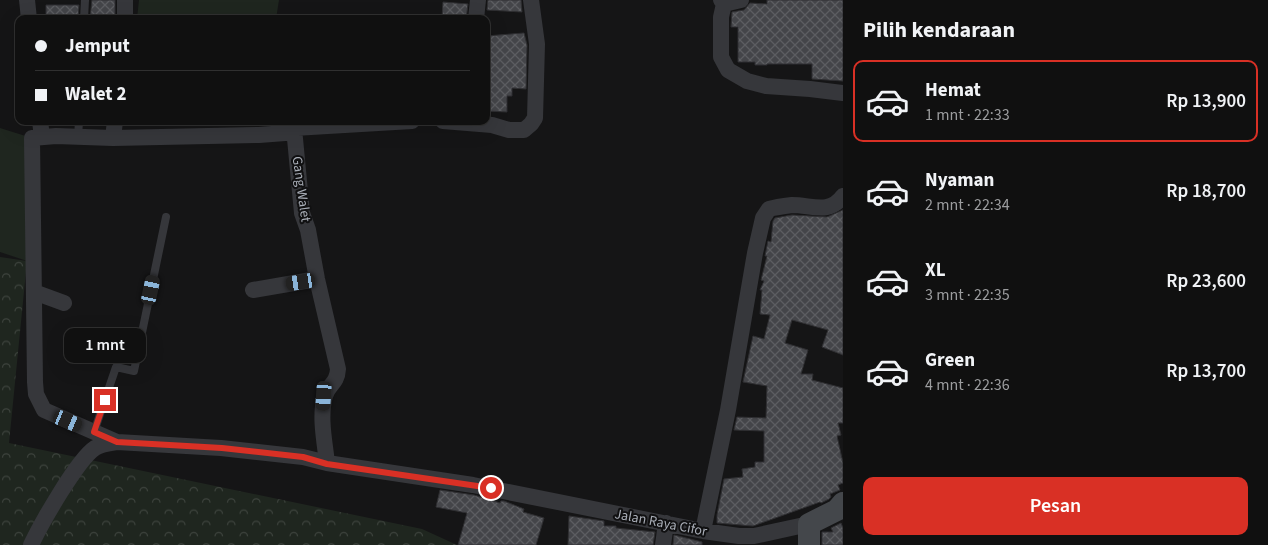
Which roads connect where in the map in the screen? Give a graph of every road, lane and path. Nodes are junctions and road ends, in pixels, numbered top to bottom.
1 (28, 0) edge
2 (85, 0) edge
3 (125, 0) edge
4 (478, 0) edge
5 (531, 0) edge
6 (741, 0) edge
7 (722, 2) edge
8 (29, 15) edge
9 (84, 15) edge
10 (125, 15) edge
11 (476, 15) edge
12 (843, 93) edge
13 (115, 125) edge
14 (345, 125) edge
15 (490, 125) edge
16 (294, 128) junction
17 (41, 129) edge
18 (79, 129) edge
19 (113, 138) junction
20 (843, 196) edge
21 (166, 217) dead end
22 (317, 279) junction
23 (253, 290) dead end
24 (34, 292) junction
25 (64, 303) dead end
26 (105, 439) junction
27 (327, 464) junction
28 (842, 511) edge
29 (666, 523) junction
30 (703, 531) junction
31 (809, 535) edge
32 (31, 545) edge
33 (663, 545) edge

1 - 8 street
2 - 9 lane
3 - 10 street
4 - 11 street
5 - 15 street
6 - 7 street
7 - 12 street
13 - 19 street
14 - 16 street
16 - 19 street
16 - 22 street, Gang Walet
17 - 18 street
17 - 24 street
18 - 19 street
20 - 30 street
21 - 26 lane
22 - 23 street
22 - 27 street, Gang Walet
24 - 25 street
24 - 26 street
26 - 27 street, Jalan Raya Cifor
26 - 32 street
27 - 29 street, Jalan Raya Cifor
28 - 31 street, Jalan Raya Cifor
29 - 30 street, Jalan Raya Cifor
29 - 33 street
30 - 31 street, Jalan Raya Cifor

